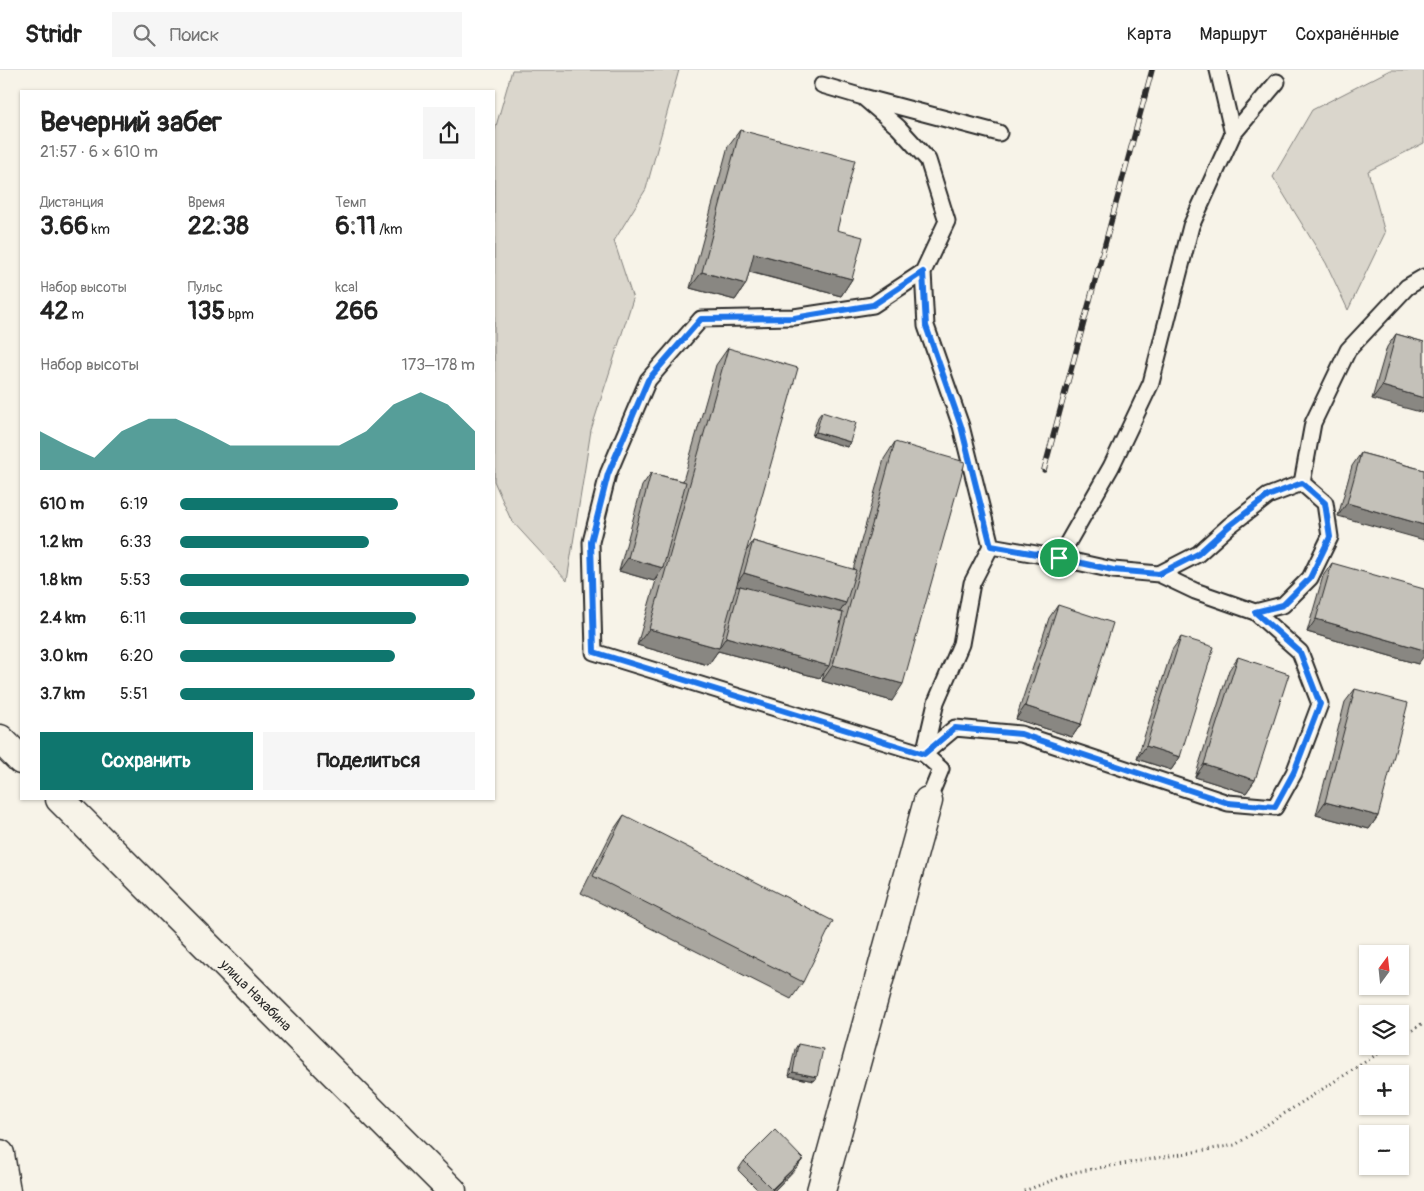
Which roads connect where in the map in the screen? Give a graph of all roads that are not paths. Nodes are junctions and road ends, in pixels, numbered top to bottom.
1 (1218, 70) edge
2 (1277, 82) dead end
3 (822, 84) dead end
4 (863, 97) junction
5 (998, 133) dead end
6 (1233, 134) junction
7 (923, 272) junction
8 (1424, 277) edge
9 (1302, 483) junction
10 (991, 546) junction
11 (1059, 558) junction
12 (1159, 574) junction
13 (1255, 612) junction
14 (0, 739) edge
15 (924, 754) junction
16 (20, 759) edge
17 (61, 800) edge
18 (928, 801) joint
19 (0, 1154) edge
20 (6, 1191) edge
21 (452, 1191) edge
22 (822, 1191) edge

1 - 6 lane
2 - 6 lane
3 - 4 lane
4 - 5 lane
4 - 7 lane
6 - 11 lane
7 - 10 lane
7 - 15 lane
8 - 9 lane
9 - 12 lane
9 - 13 lane
10 - 11 lane
10 - 15 lane
11 - 12 lane
12 - 13 lane
13 - 15 lane
14 - 16 main road
15 - 18 lane
17 - 21 main road, улица Нахабина
18 - 22 main road
19 - 20 main road

